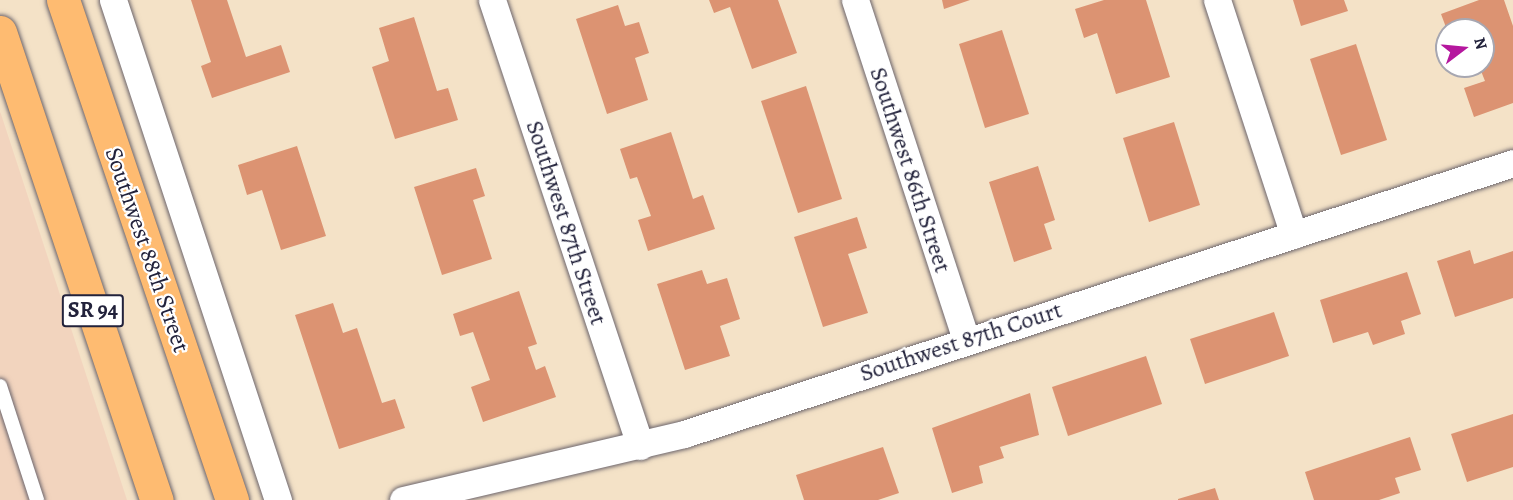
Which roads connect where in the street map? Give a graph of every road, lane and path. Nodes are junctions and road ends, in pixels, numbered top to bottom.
1 (63, 0) edge
2 (113, 0) edge
3 (492, 0) edge
4 (855, 0) edge
5 (1216, 0) edge
6 (3, 49) edge
7 (1513, 163) edge
8 (1294, 235) junction
9 (966, 340) junction
10 (0, 386) edge
11 (640, 446) junction
12 (37, 500) edge
13 (157, 500) edge
14 (232, 500) edge
15 (278, 500) edge
16 (403, 500) edge

1 - 14 main road, Southwest 88th Street / SR 94
2 - 15 street, Southwest 88th Street
3 - 11 street, Southwest 87th Street
4 - 9 street, Southwest 86th Street
5 - 8 street
6 - 13 main road, SR 94
7 - 8 street, Southwest 87th Court
8 - 9 street, Southwest 87th Court
9 - 11 street, Southwest 87th Court
10 - 12 lane
11 - 16 street, Southwest 87th Court

